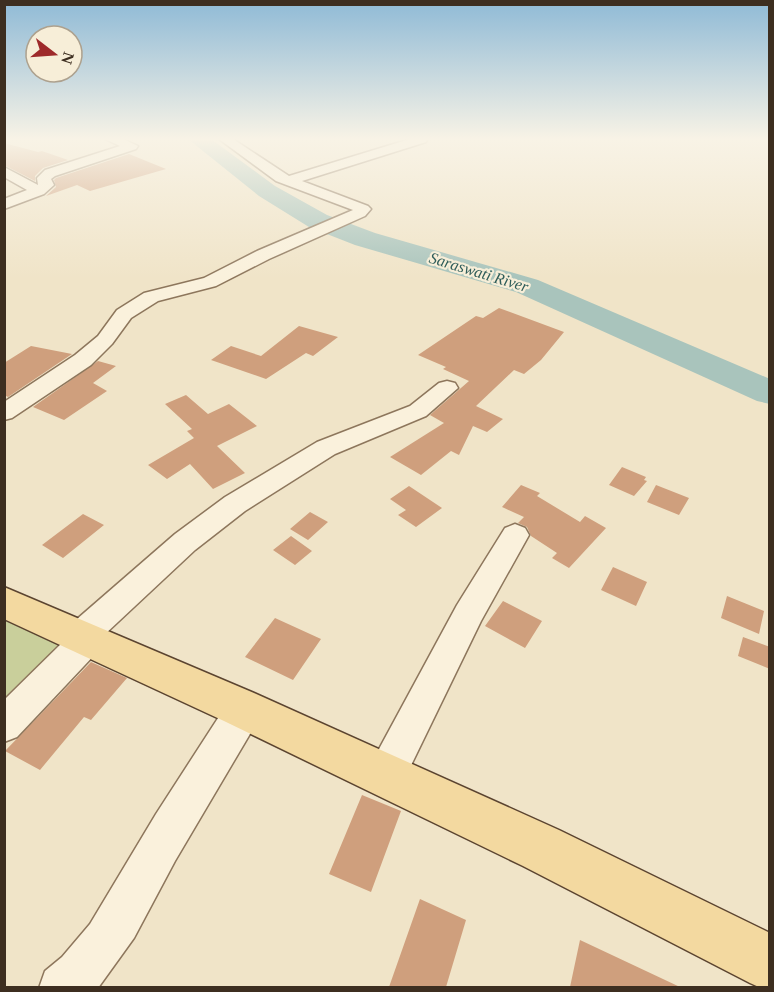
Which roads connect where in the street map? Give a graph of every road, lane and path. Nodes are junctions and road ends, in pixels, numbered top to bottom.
1 (30, 185) edge
2 (47, 185) edge
3 (300, 185) edge
4 (39, 190) junction
5 (4, 204) edge
6 (447, 387) dead end
7 (4, 413) edge
8 (515, 535) dead end
9 (4, 602) edge
10 (85, 637) junction
11 (244, 710) junction
12 (4, 725) edge
13 (386, 775) junction
14 (770, 963) edge
15 (62, 987) edge

1 - 4 street
2 - 4 street
3 - 7 street
4 - 5 street
6 - 10 street
8 - 13 street
9 - 10 main road
10 - 11 main road
10 - 12 street
11 - 13 main road
11 - 15 street
13 - 14 main road

